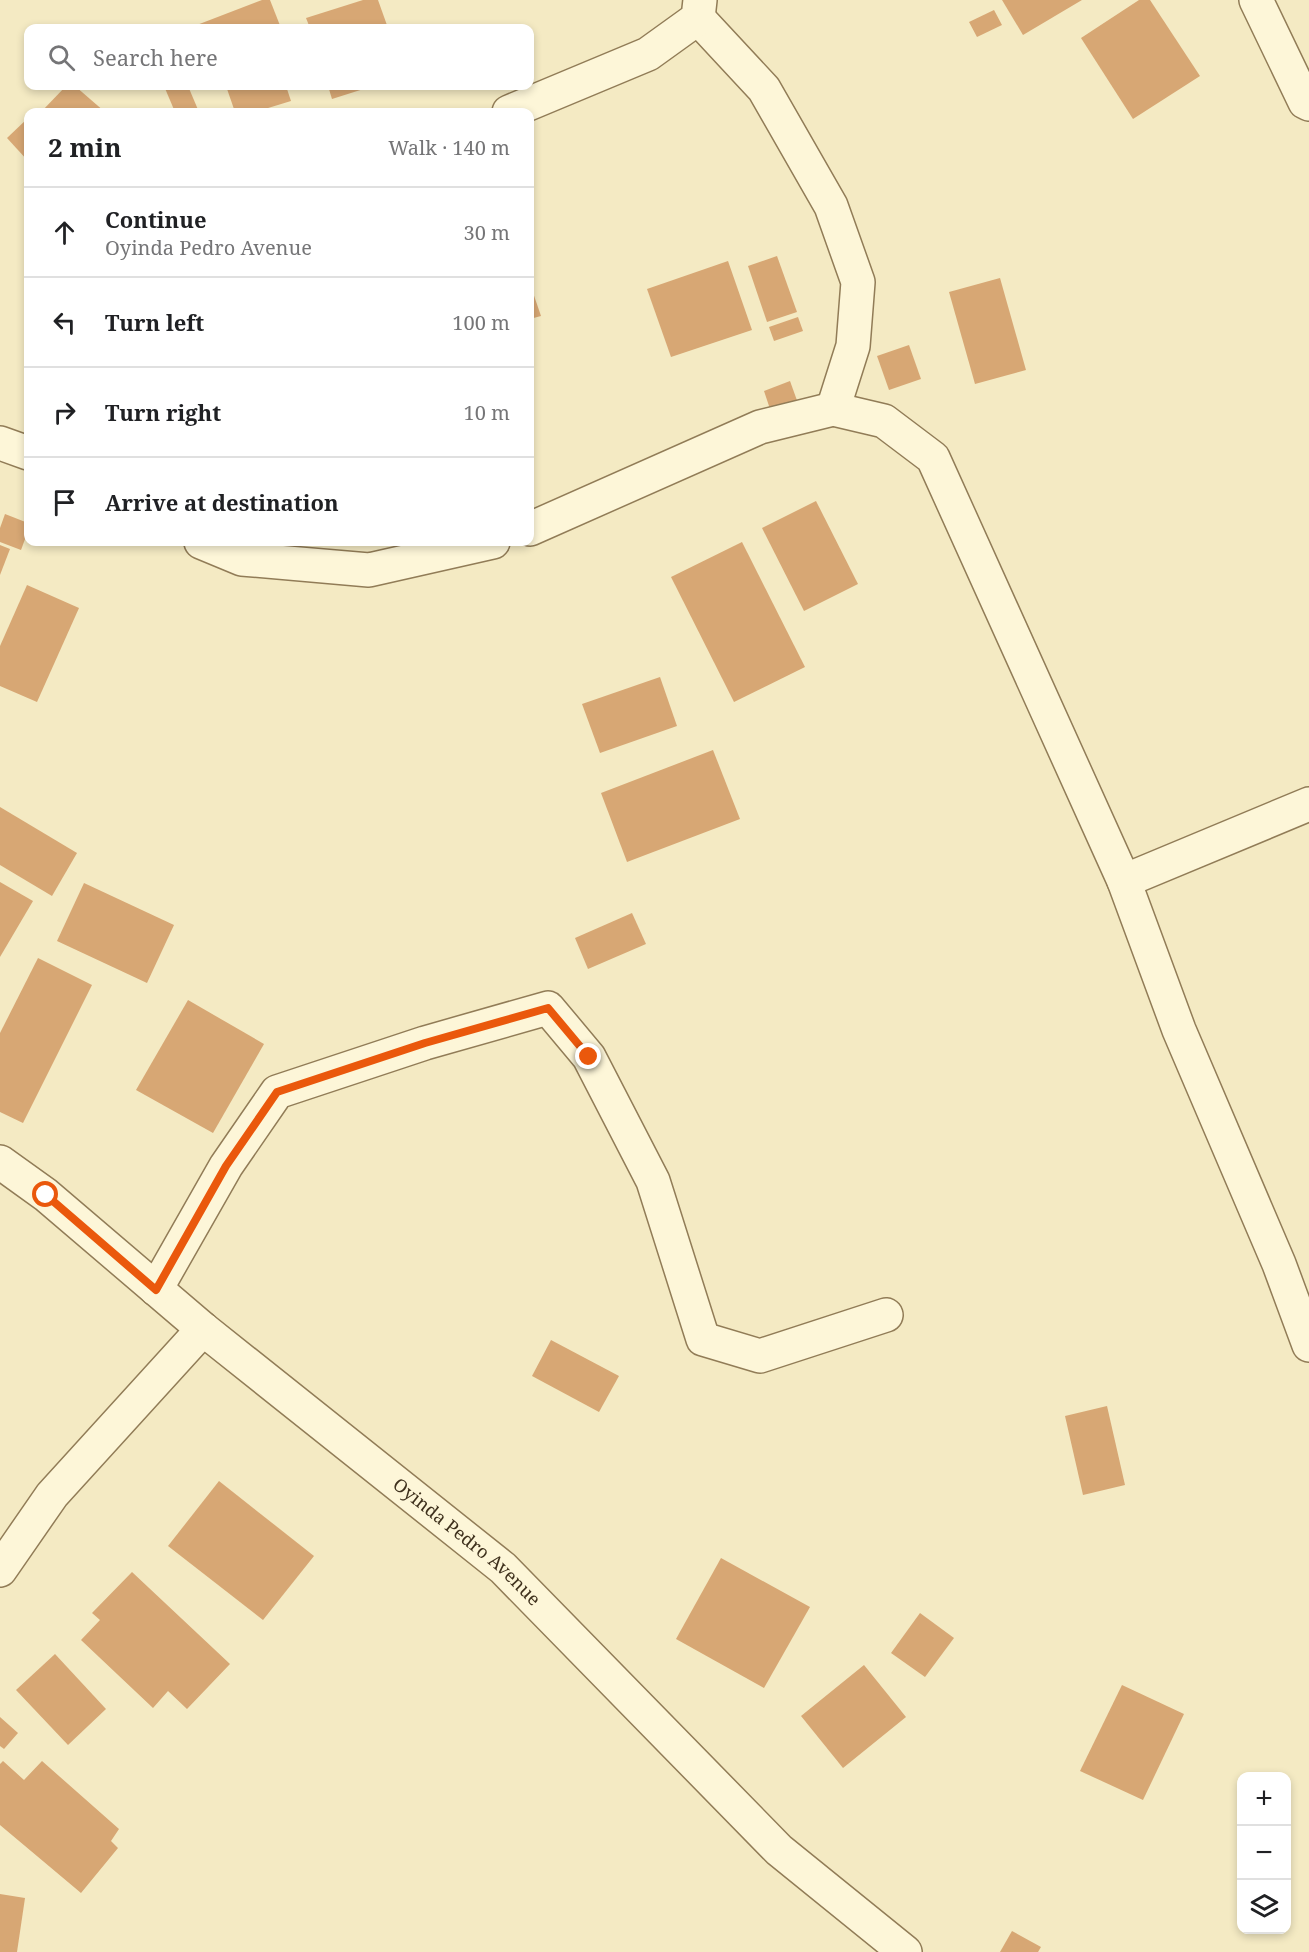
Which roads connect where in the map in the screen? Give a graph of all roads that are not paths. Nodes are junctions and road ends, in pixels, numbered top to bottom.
1 (1256, 0) edge
2 (699, 9) edge
3 (1309, 104) edge
4 (519, 108) edge
5 (833, 409) junction
6 (0, 443) edge
7 (24, 452) edge
8 (534, 528) edge
9 (211, 546) edge
10 (475, 546) edge
11 (1309, 804) edge
12 (1124, 881) junction
13 (0, 1162) edge
14 (1297, 1276) edge
15 (156, 1290) junction
16 (886, 1315) dead end
17 (202, 1329) junction
18 (1309, 1345) edge
19 (0, 1570) edge
20 (905, 1952) edge

1 - 3 street
2 - 4 street
2 - 5 street
5 - 8 street
5 - 12 street
6 - 7 street
9 - 10 street
11 - 12 street
12 - 14 street
13 - 15 street, Oyinda Pedro Avenue
14 - 18 street
15 - 16 street
15 - 17 street, Oyinda Pedro Avenue
17 - 19 street
17 - 20 street, Oyinda Pedro Avenue

